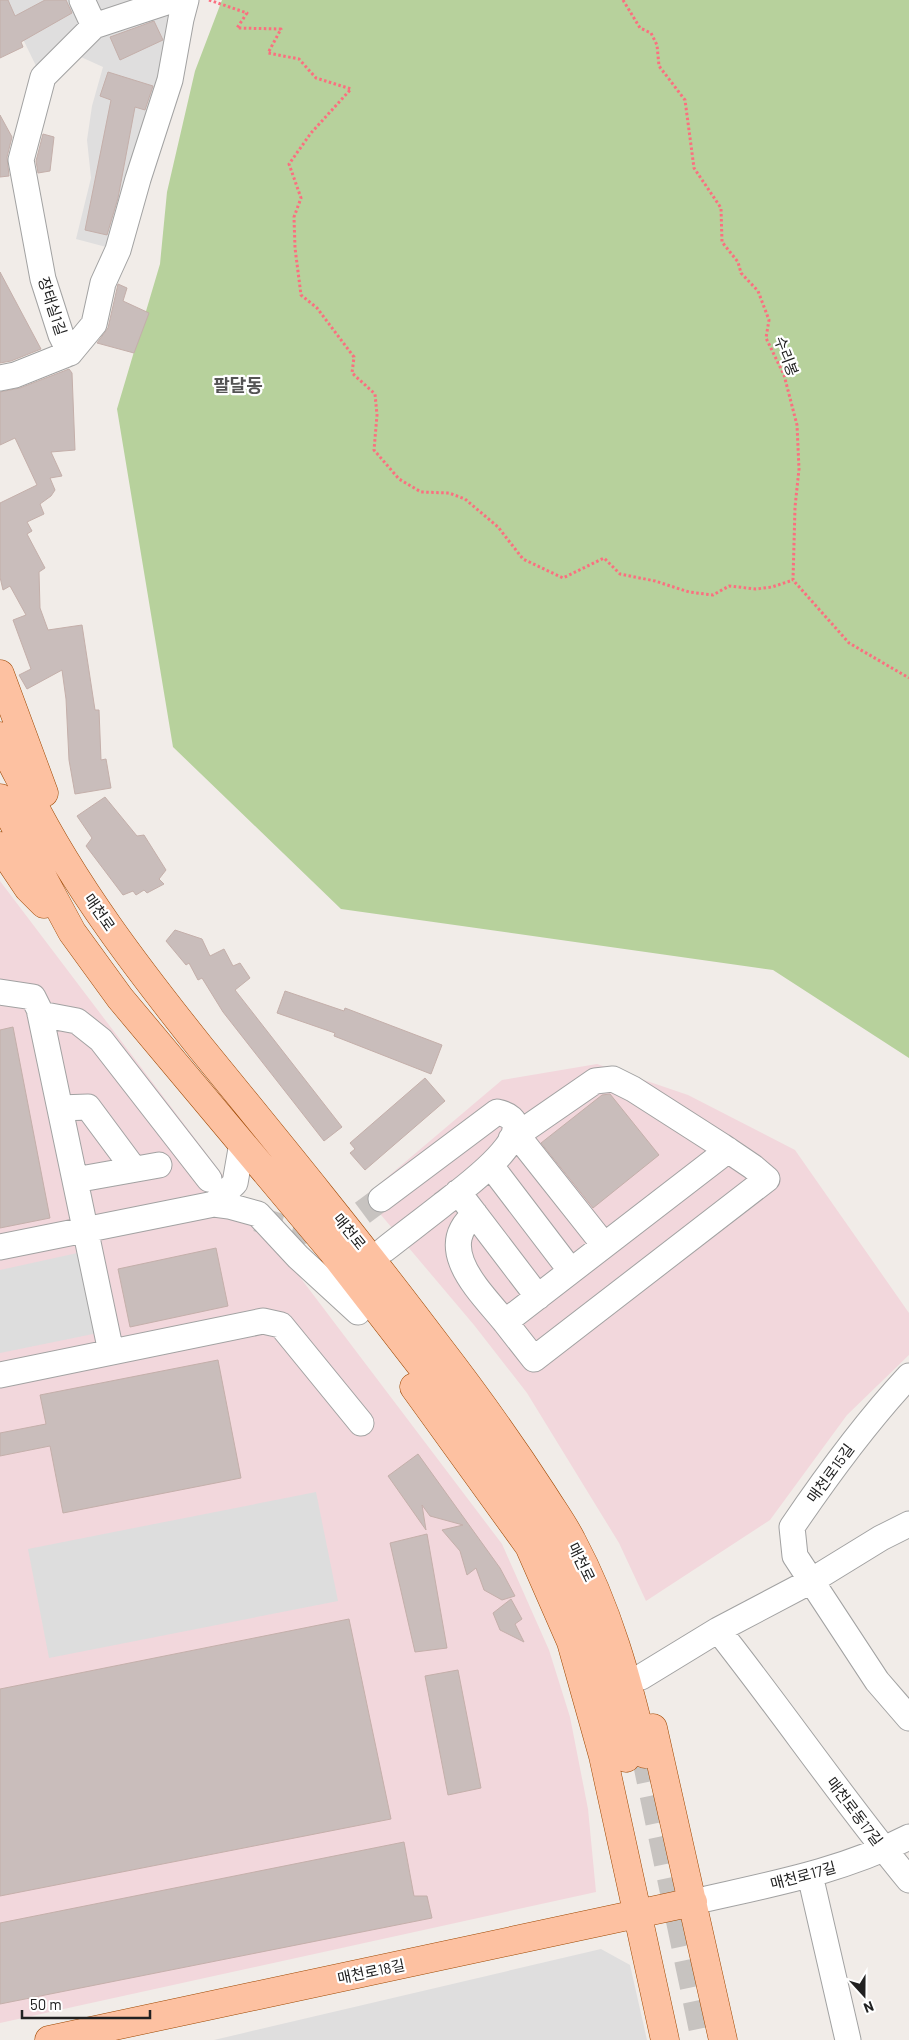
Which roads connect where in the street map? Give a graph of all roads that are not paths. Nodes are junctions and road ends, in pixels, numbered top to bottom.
1 (82, 0) edge
2 (174, 0) edge
3 (186, 0) edge
4 (94, 26) junction
5 (70, 353) junction
6 (0, 378) edge
7 (0, 674) edge
8 (0, 736) edge
9 (0, 798) edge
10 (0, 846) edge
11 (74, 874) junction
12 (72, 932) junction
13 (0, 992) edge
14 (40, 1014) junction
15 (60, 1108) junction
16 (514, 1137) junction
17 (242, 1143) junction
18 (728, 1150) junction
19 (159, 1165) dead end
20 (491, 1166) junction
21 (134, 1169) junction
22 (208, 1179) dead end
23 (75, 1180) junction
24 (458, 1192) junction
25 (381, 1199) tunnel mouth
26 (214, 1204) junction
27 (475, 1214) junction
28 (85, 1229) junction
29 (353, 1235) junction
30 (604, 1245) junction
31 (0, 1247) edge
32 (384, 1250) junction
33 (332, 1251) junction
34 (571, 1271) junction
35 (538, 1297) junction
36 (358, 1312) junction
37 (505, 1322) junction
38 (111, 1352) junction
39 (0, 1375) edge
40 (909, 1376) edge
41 (361, 1423) dead end
42 (909, 1524) edge
43 (811, 1581) junction
44 (718, 1630) junction
45 (641, 1677) junction
46 (909, 1718) edge
47 (909, 1837) edge
48 (884, 1850) junction
49 (810, 1875) junction
50 (909, 1880) edge
51 (693, 1902) junction
52 (638, 1914) junction
53 (102, 2034) edge
54 (49, 2040) edge
55 (665, 2040) edge
56 (723, 2040) edge
57 (848, 2040) edge

1 - 4 street
2 - 4 street
3 - 5 street, 장태실1길
4 - 5 street, 장태실1길
5 - 6 street
7 - 11 main road
8 - 11 main road, 매천로
9 - 12 main road, 매천로
10 - 12 main road
11 - 29 main road, 매천로
12 - 17 main road, 매천로
13 - 14 street
14 - 15 street
14 - 22 street
15 - 21 street
15 - 23 street
16 - 18 street
16 - 20 street
16 - 25 street
16 - 30 street
17 - 26 street
17 - 33 main road, 매천로
18 - 30 street
18 - 37 street
19 - 21 street
20 - 24 street
20 - 34 street
21 - 23 street
23 - 28 street
24 - 27 street
24 - 32 street
26 - 28 street
26 - 36 street
27 - 35 street
27 - 37 street
28 - 31 street
28 - 38 street
29 - 32 main road
29 - 33 main road, 매천로
30 - 34 street
32 - 45 main road
33 - 36 main road
34 - 35 street
35 - 37 street
36 - 52 main road
38 - 39 street
38 - 41 street
40 - 43 street, 매천로15길
42 - 43 street
43 - 44 street
43 - 46 street, 매천로15길
44 - 45 street
44 - 48 street, 매천로동17길
45 - 51 main road
47 - 48 street, 매천로17길
48 - 49 street, 매천로17길
48 - 50 street, 매천로동17길
49 - 51 street, 매천로17길
49 - 57 street
51 - 52 main road, 매천로18길
51 - 56 main road
52 - 53 main road, 매천로18길
52 - 55 main road
53 - 54 main road, 매천로18길

